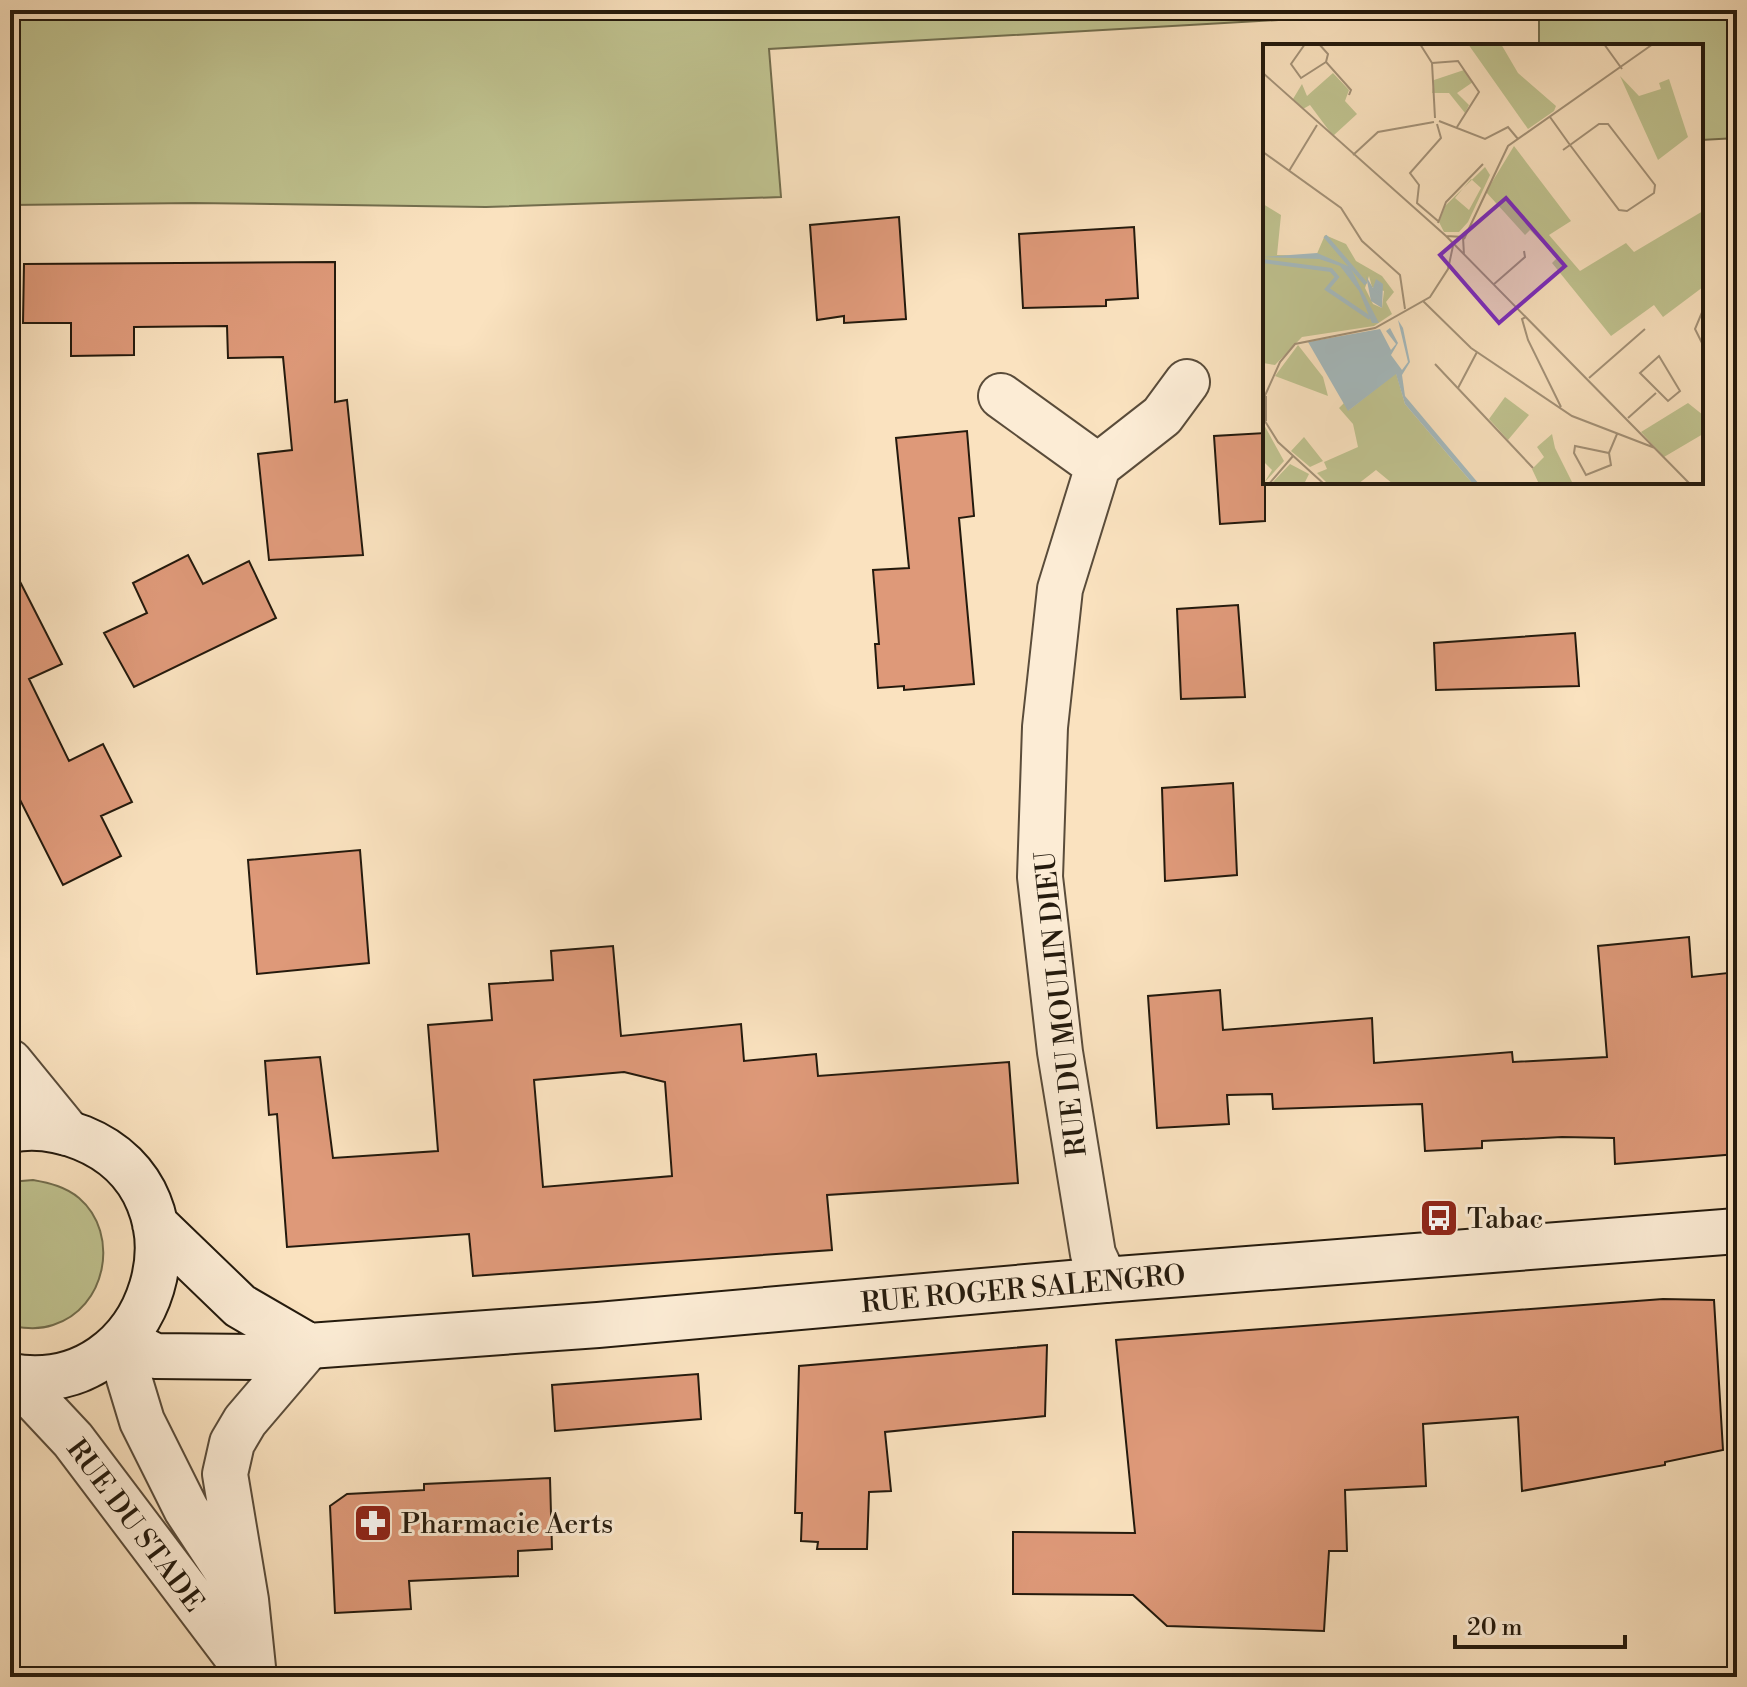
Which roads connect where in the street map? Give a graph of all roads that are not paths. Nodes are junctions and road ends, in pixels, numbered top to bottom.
1 (1187, 382) dead end
2 (1001, 396) dead end
3 (1098, 466) junction
4 (10, 1062) edge
5 (10, 1130) edge
6 (68, 1133) junction
7 (155, 1224) junction
8 (1737, 1231) edge
9 (1105, 1280) junction
10 (121, 1343) junction
11 (309, 1346) junction
12 (12, 1377) edge
13 (246, 1600) junction
14 (253, 1677) edge

1 - 3 main road
2 - 3 main road
3 - 9 main road, RUE DU MOULIN DIEU
4 - 6 main road
5 - 6 main road
6 - 7 main road
7 - 10 main road
7 - 11 main road
8 - 9 main road, RUE ROGER SALENGRO
9 - 11 main road, RUE ROGER SALENGRO
10 - 11 main road, RUE ROGER SALENGRO
10 - 12 main road
10 - 13 main road, RUE DU STADE
11 - 13 main road, RUE DU STADE
12 - 14 main road, RUE DU STADE
13 - 14 main road, RUE DU STADE

